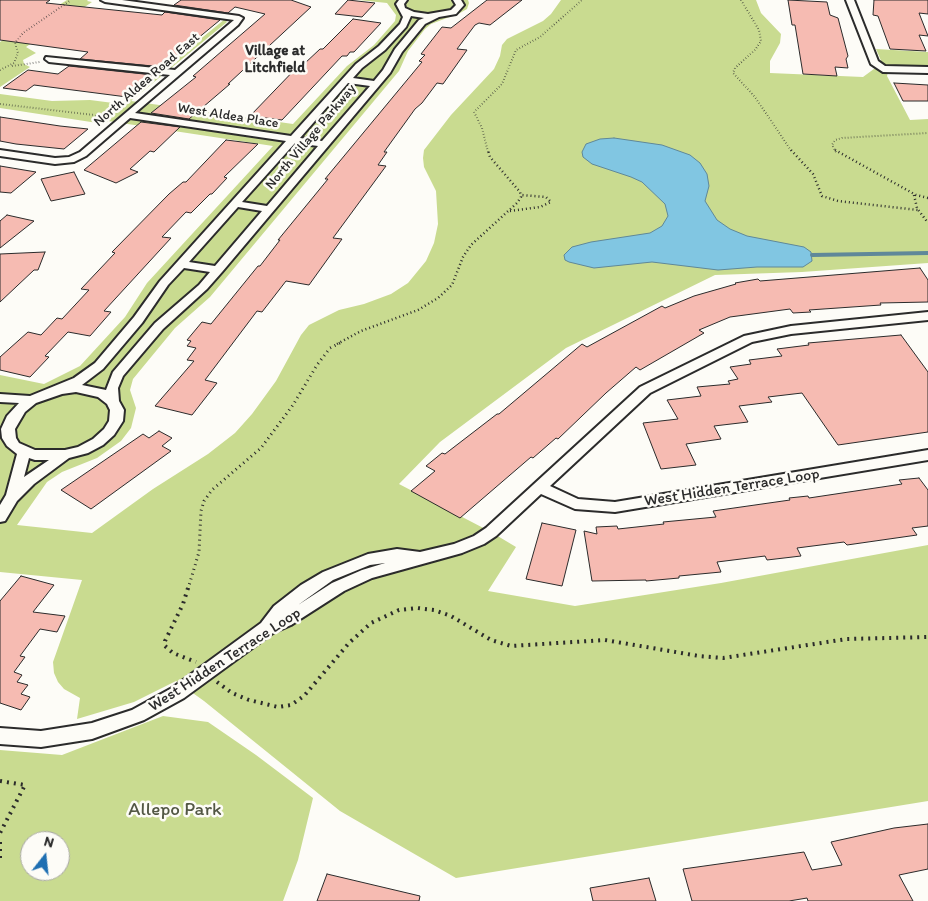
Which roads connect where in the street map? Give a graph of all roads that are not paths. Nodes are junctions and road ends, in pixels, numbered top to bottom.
1 (105, 0) edge
2 (392, 0) edge
3 (457, 0) edge
4 (850, 0) edge
5 (403, 5) edge
6 (436, 16) junction
7 (49, 59) road end
8 (928, 70) edge
9 (176, 73) junction
10 (346, 80) junction
11 (376, 84) junction
12 (130, 112) junction
13 (296, 136) junction
14 (328, 140) junction
15 (0, 153) edge
16 (235, 204) junction
17 (269, 210) junction
18 (182, 264) junction
19 (218, 270) junction
20 (928, 316) edge
21 (60, 390) junction
22 (0, 398) edge
23 (31, 400) junction
24 (112, 401) junction
25 (4, 427) edge
26 (24, 452) junction
27 (65, 455) junction
28 (928, 455) edge
29 (539, 487) junction
30 (12, 497) junction
31 (0, 517) edge
32 (0, 736) edge

1 - 9 street, North Aldea Road East
2 - 5 street
3 - 6 street, North Village Parkway
4 - 8 street
5 - 6 street
5 - 10 street, North Village Parkway
6 - 11 street, North Village Parkway
7 - 9 street
9 - 12 street, North Aldea Road East
10 - 11 street, North Village Parkway
10 - 13 street, North Village Parkway
11 - 14 street, North Village Parkway
12 - 13 street, West Aldea Place
12 - 15 street, North Aldea Road East
13 - 14 street, West Aldea Place
13 - 16 street, North Village Parkway
14 - 17 street, North Village Parkway
16 - 17 street, North Village Parkway
16 - 18 street, North Village Parkway
17 - 19 street, North Village Parkway
18 - 19 street
18 - 21 street, North Village Parkway
19 - 24 street, North Village Parkway
20 - 29 street, West Hidden Terrace Loop
21 - 23 street
21 - 24 street
22 - 23 street
23 - 25 street
24 - 27 street
25 - 26 street
26 - 27 street
26 - 30 street
27 - 30 street
28 - 29 street, West Hidden Terrace Loop
29 - 32 street, West Hidden Terrace Loop
30 - 31 street

